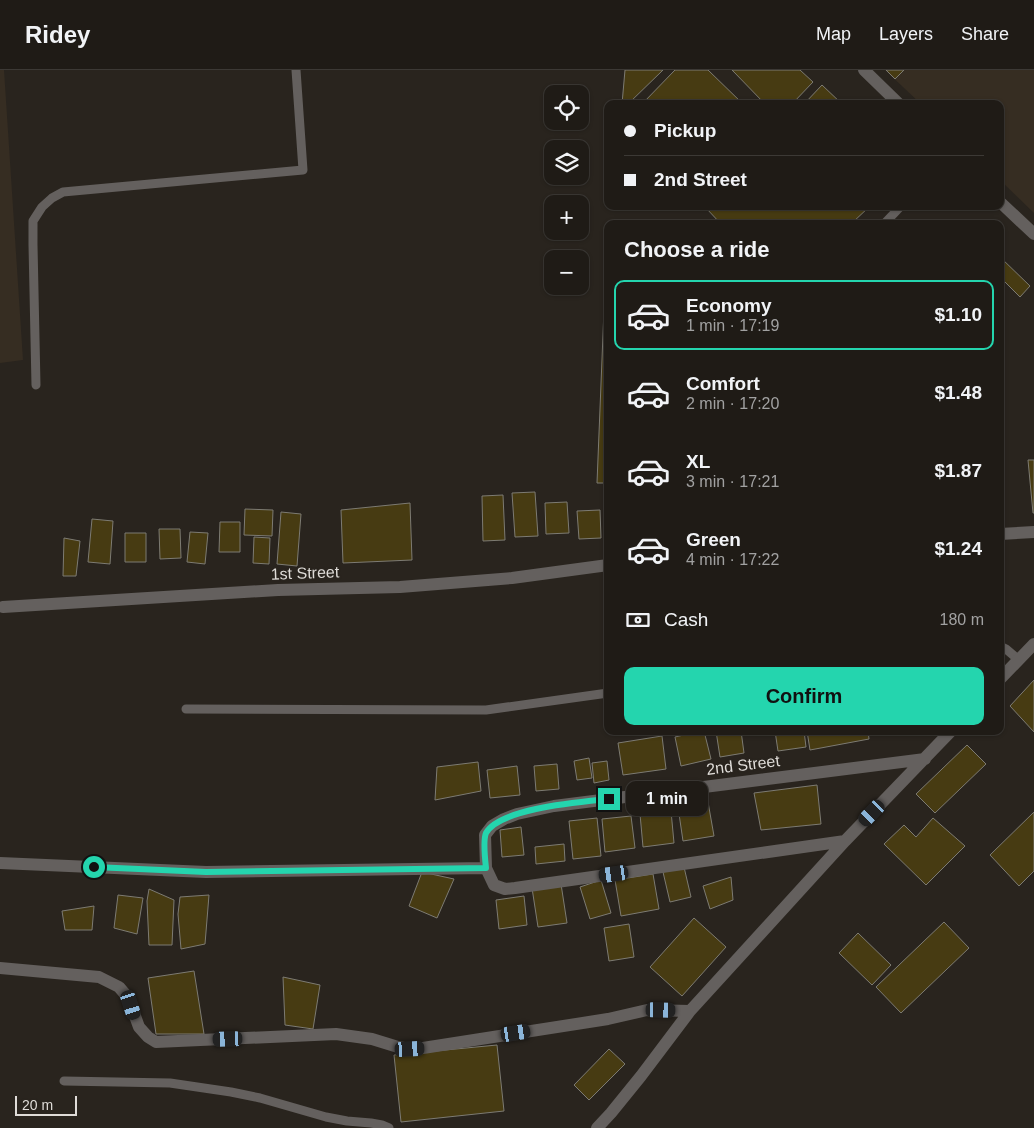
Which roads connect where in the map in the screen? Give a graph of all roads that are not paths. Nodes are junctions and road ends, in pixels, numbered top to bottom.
1 (296, 70) edge
2 (864, 70) edge
3 (895, 100) edge
4 (1004, 206) edge
5 (897, 210) edge
6 (888, 220) edge
7 (1034, 234) edge
8 (36, 385) dead end
9 (1034, 532) edge
10 (1004, 534) edge
11 (604, 565) edge
12 (3, 607) dead end
13 (1034, 644) edge
14 (1004, 648) edge
15 (1019, 660) junction
16 (1004, 676) edge
17 (604, 694) edge
18 (186, 709) dead end
19 (947, 735) edge
20 (924, 759) junction
21 (846, 841) junction
22 (0, 863) edge
23 (486, 868) junction
24 (0, 968) edge
25 (690, 1010) junction
26 (64, 1081) dead end
27 (389, 1128) edge
28 (597, 1128) edge

1 - 8 lane
2 - 3 street
4 - 7 street
5 - 6 lane
9 - 10 street
11 - 12 street, 1st Street
13 - 15 street
14 - 15 lane
15 - 16 street
17 - 18 lane
19 - 20 street
20 - 21 street
20 - 23 street, 2nd Street
21 - 23 street
21 - 25 street
22 - 23 street
24 - 25 street
25 - 28 street
26 - 27 lane

